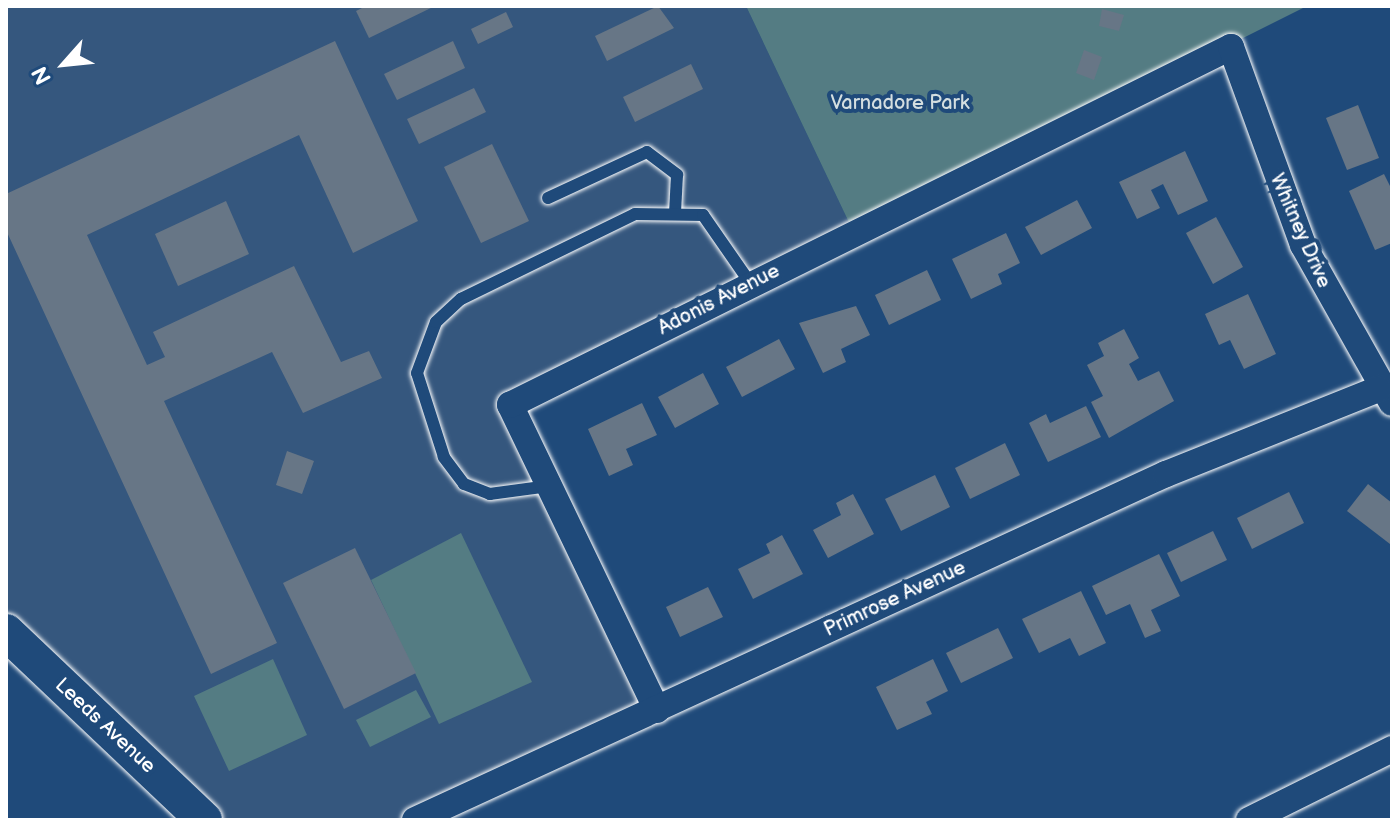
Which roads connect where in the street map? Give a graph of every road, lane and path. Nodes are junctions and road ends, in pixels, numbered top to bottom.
1 (1231, 47) joint
2 (548, 198) dead end
3 (675, 210) junction
4 (751, 284) junction
5 (1386, 396) edge
6 (549, 486) junction
7 (6, 632) edge
8 (657, 710) junction
9 (1392, 749) edge
10 (204, 820) edge
11 (415, 820) edge
12 (1249, 820) edge

1 - 4 street, Adonis Avenue
1 - 5 street, Whitney Drive
2 - 3 lane
3 - 4 lane
3 - 6 lane
4 - 6 street, Adonis Avenue
5 - 8 street, Primrose Avenue
6 - 8 street, Adonis Avenue
7 - 10 street, Leeds Avenue
8 - 11 street, Primrose Avenue
9 - 12 street

